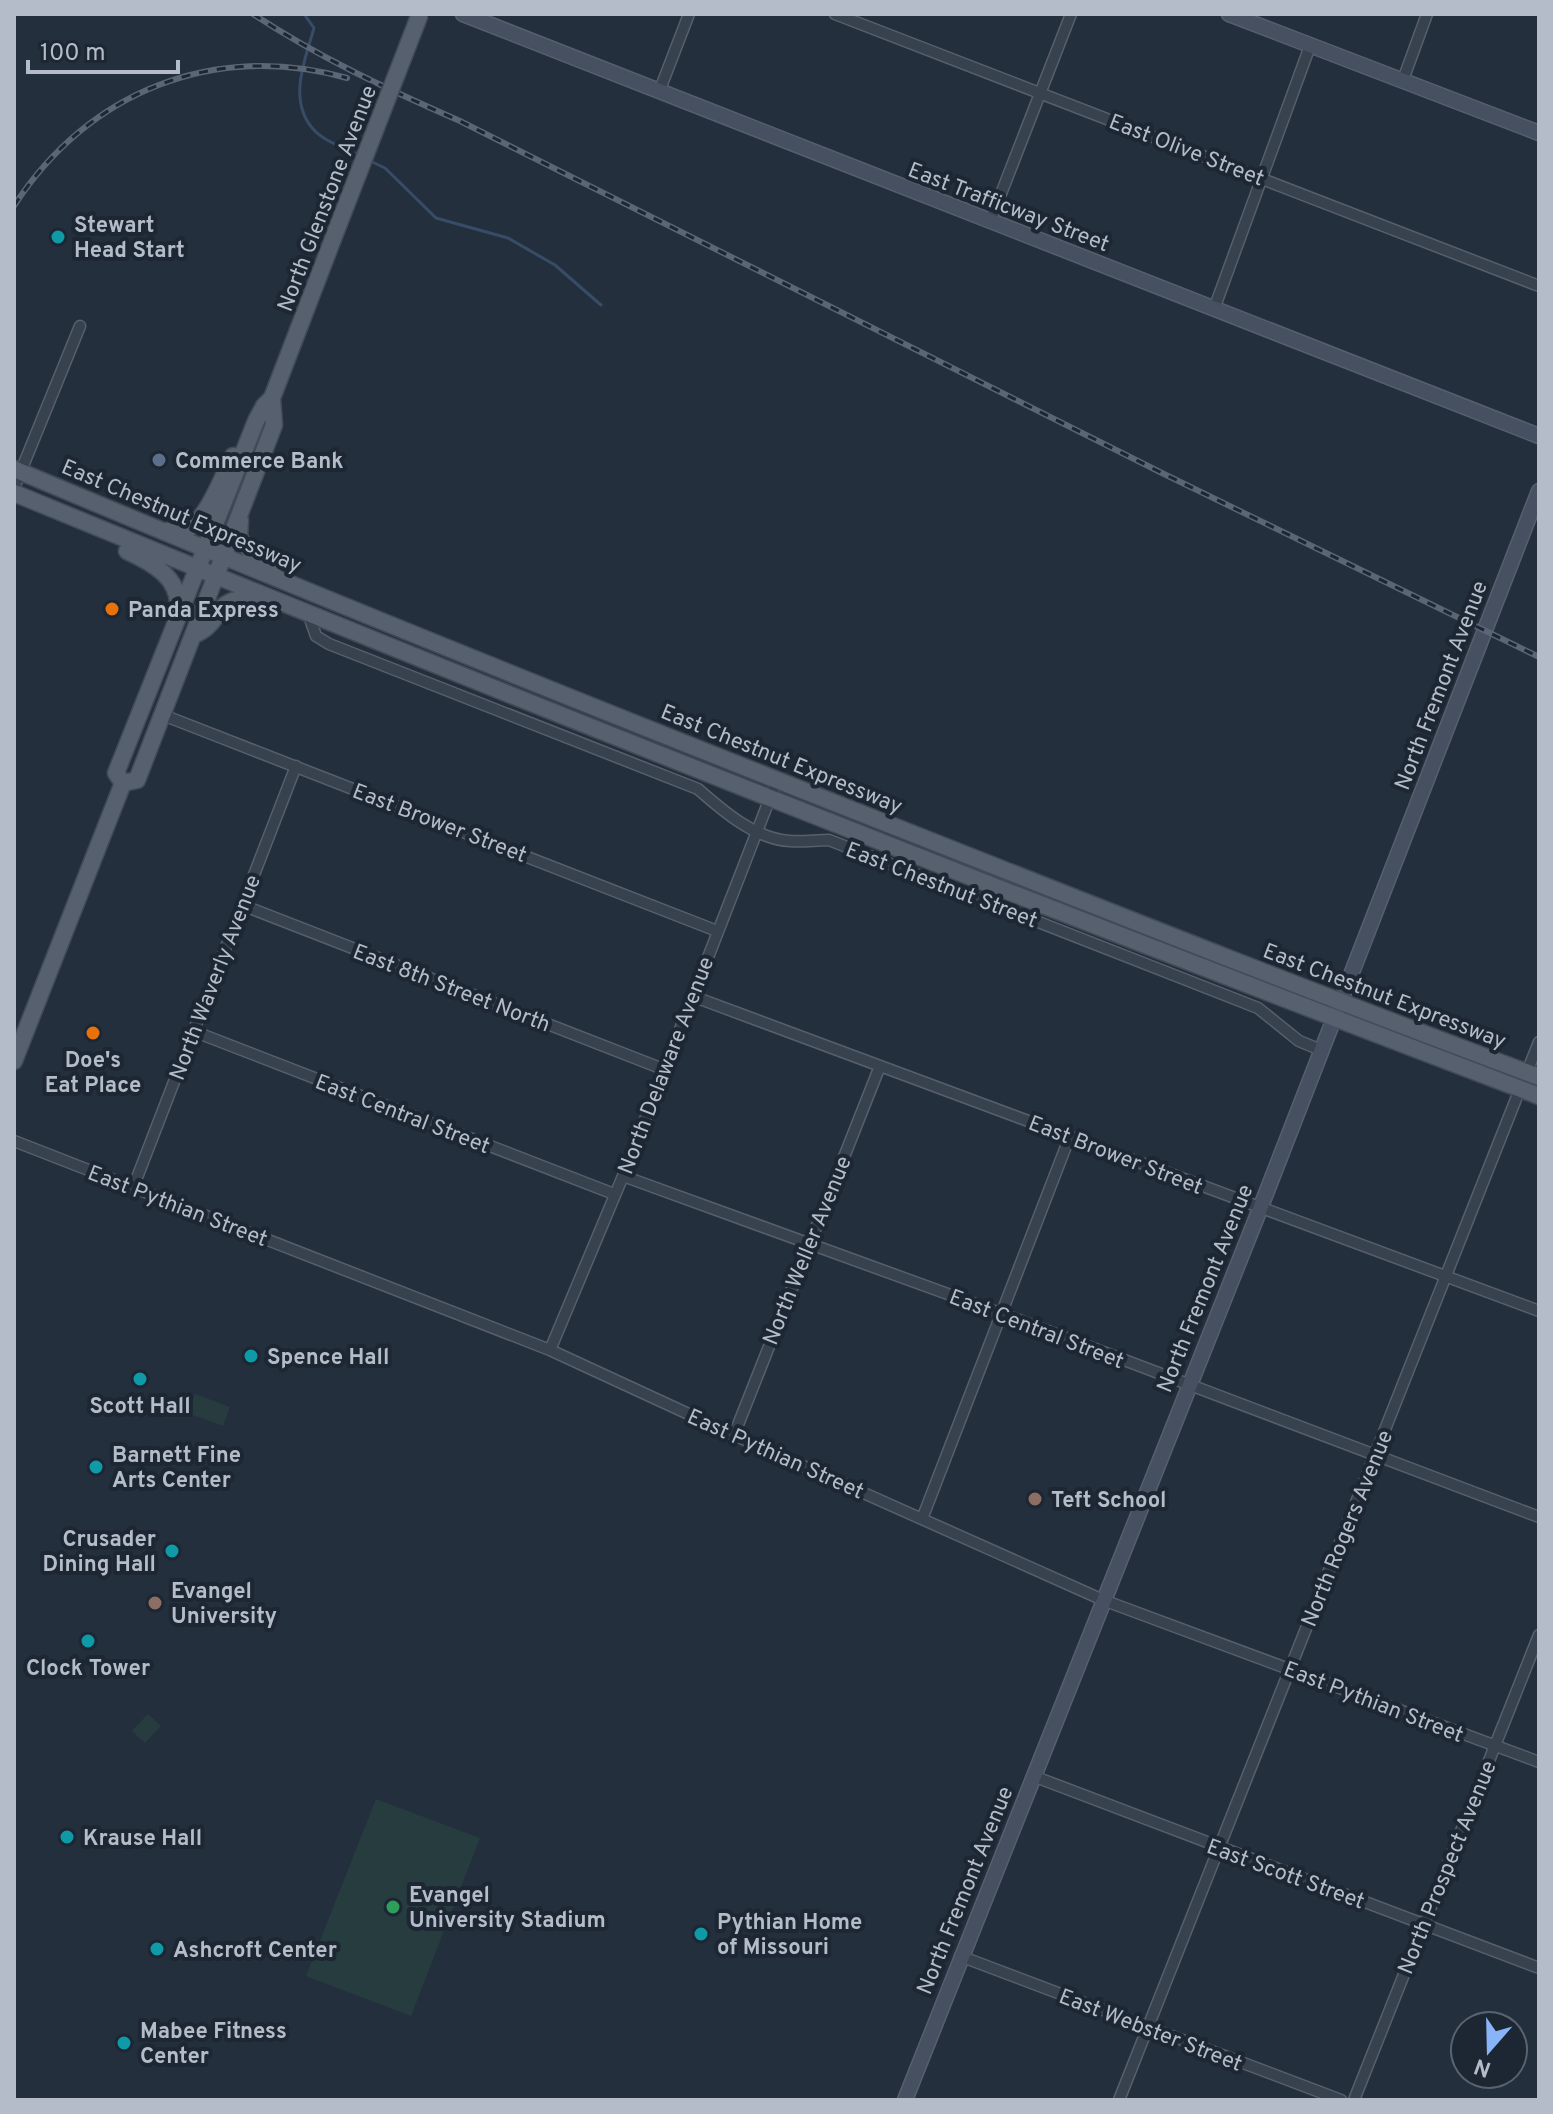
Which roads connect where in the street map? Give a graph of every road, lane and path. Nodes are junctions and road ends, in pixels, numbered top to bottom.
1 (420, 14) edge
2 (463, 14) edge
3 (689, 14) edge
4 (835, 14) edge
5 (1071, 14) edge
6 (1229, 14) edge
7 (1427, 14) edge
8 (489, 19) edge
9 (1259, 20) edge
10 (1310, 46) junction
11 (1403, 80) junction
12 (659, 92) junction
13 (1040, 93) junction
14 (1539, 133) edge
15 (1263, 178) junction
16 (990, 222) junction
17 (1539, 286) edge
18 (1214, 309) junction
19 (80, 326) dead end
20 (272, 398) junction
21 (256, 421) junction
22 (1539, 436) edge
23 (15, 483) edge
24 (1539, 491) edge
25 (241, 510) junction
26 (157, 530) junction
27 (204, 550) junction
28 (223, 558) junction
29 (196, 568) junction
30 (216, 577) junction
31 (287, 605) junction
32 (308, 613) junction
33 (177, 616) junction
34 (194, 635) junction
35 (427, 639) junction
36 (163, 715) junction
37 (296, 766) junction
38 (777, 780) junction
39 (123, 783) junction
40 (770, 797) junction
41 (757, 831) junction
42 (242, 905) junction
43 (717, 931) junction
44 (692, 996) junction
45 (1340, 1002) junction
46 (1334, 1019) junction
47 (193, 1031) junction
48 (1539, 1042) edge
49 (1321, 1050) junction
50 (14, 1061) edge
51 (880, 1066) junction
52 (663, 1069) junction
53 (1533, 1075) edge
54 (1520, 1089) junction
55 (1539, 1096) edge
56 (1070, 1136) junction
57 (14, 1141) edge
58 (623, 1176) junction
59 (133, 1188) junction
60 (614, 1194) junction
61 (1260, 1209) junction
62 (808, 1242) junction
63 (1446, 1276) junction
64 (1539, 1311) edge
65 (1000, 1313) junction
66 (550, 1350) junction
67 (1187, 1386) junction
68 (734, 1435) junction
69 (1376, 1456) junction
70 (1539, 1517) edge
71 (922, 1519) junction
72 (1103, 1600) junction
73 (1539, 1635) edge
74 (1289, 1669) junction
75 (1494, 1746) junction
76 (1539, 1762) edge
77 (1033, 1776) junction
78 (1219, 1849) junction
79 (1423, 1925) junction
80 (960, 1956) junction
81 (1539, 1968) edge
82 (1148, 2028) junction
83 (905, 2100) edge
84 (1119, 2100) edge
85 (1341, 2100) edge
86 (1354, 2100) edge

1 - 20 main road, North Glenstone Avenue, bridge
2 - 8 street, East Trafficway Street
3 - 12 street
4 - 13 street, East Olive Street
5 - 13 street
6 - 9 street
7 - 11 street
8 - 12 street, East Trafficway Street
9 - 10 street
10 - 11 street
10 - 15 street
11 - 14 street
12 - 16 street, East Trafficway Street
13 - 15 street, East Olive Street
13 - 16 street
15 - 17 street, East Olive Street
15 - 18 street
16 - 18 street, East Trafficway Street
18 - 22 street, East Trafficway Street
19 - 23 street
20 - 21 main road, North Glenstone Avenue
20 - 25 main road, North Glenstone Avenue
21 - 26 main road
21 - 27 main road, North Glenstone Avenue
23 - 26 main road, East Chestnut Expressway
23 - 29 main road, East Chestnut Expressway
23 - 33 main road
24 - 45 street, North Fremont Avenue
25 - 28 main road, North Glenstone Avenue
25 - 35 main road
26 - 27 main road, East Chestnut Expressway
27 - 28 main road, East Chestnut Expressway
27 - 29 main road, North Glenstone Avenue
28 - 30 main road, North Glenstone Avenue
28 - 35 main road, East Chestnut Expressway
29 - 30 main road, East Chestnut Expressway
29 - 33 main road, North Glenstone Avenue
30 - 31 main road, East Chestnut Expressway
30 - 34 main road, North Glenstone Avenue
31 - 32 main road, East Chestnut Expressway
31 - 34 main road
32 - 40 main road, East Chestnut Expressway
32 - 41 street, East Chestnut Street
33 - 39 main road, North Glenstone Avenue
34 - 36 main road, North Glenstone Avenue
35 - 38 main road, East Chestnut Expressway
36 - 37 street, East Brower Street
36 - 39 main road, North Glenstone Avenue
37 - 42 street, North Waverly Avenue
37 - 43 street, East Brower Street
38 - 40 street, North Delaware Avenue
38 - 45 main road, East Chestnut Expressway
39 - 50 main road, North Glenstone Avenue
40 - 41 street, North Delaware Avenue
40 - 46 main road, East Chestnut Expressway
41 - 43 street, North Delaware Avenue
41 - 49 street, East Chestnut Street
42 - 47 street, North Waverly Avenue
42 - 52 street, East 8th Street North
43 - 44 street, North Delaware Avenue
44 - 51 street, East Brower Street
44 - 52 street, North Delaware Avenue
45 - 46 street, North Fremont Avenue
45 - 53 main road, East Chestnut Expressway
46 - 49 street, North Fremont Avenue
46 - 54 main road, East Chestnut Expressway
47 - 59 street, North Waverly Avenue
47 - 60 street, East Central Street
48 - 53 street
49 - 61 street, North Fremont Avenue
51 - 56 street, East Brower Street
51 - 62 street, North Weller Avenue
52 - 58 street, North Delaware Avenue
54 - 55 main road, East Chestnut Expressway
54 - 63 street, North Rogers Avenue
56 - 61 street, East Brower Street
56 - 65 street
57 - 59 street, East Pythian Street
58 - 60 street, North Delaware Avenue
58 - 62 street, East Central Street
59 - 66 street, East Pythian Street
60 - 66 street, North Delaware Avenue
61 - 63 street, East Brower Street
61 - 67 street, North Fremont Avenue
62 - 65 street, East Central Street
62 - 68 street, North Weller Avenue
63 - 64 street, East Brower Street
63 - 69 street, North Rogers Avenue
65 - 67 street, East Central Street
65 - 71 street
66 - 68 street, East Pythian Street
67 - 69 street, East Central Street
67 - 72 street, North Fremont Avenue
68 - 71 street, East Pythian Street
69 - 70 street, East Central Street
69 - 74 street, North Rogers Avenue
71 - 72 street, East Pythian Street
72 - 74 street, East Pythian Street
72 - 77 street, North Fremont Avenue
73 - 75 street, North Prospect Avenue
74 - 75 street, East Pythian Street
74 - 78 street, North Rogers Avenue
75 - 76 street, East Pythian Street
75 - 79 street, North Prospect Avenue
77 - 78 street, East Scott Street
77 - 80 street, North Fremont Avenue
78 - 79 street, East Scott Street
78 - 82 street, North Rogers Avenue
79 - 81 street, East Scott Street
79 - 86 street, North Prospect Avenue
80 - 82 street, East Webster Street
80 - 83 street, North Fremont Avenue
82 - 84 street, North Rogers Avenue
82 - 85 street, East Webster Street

